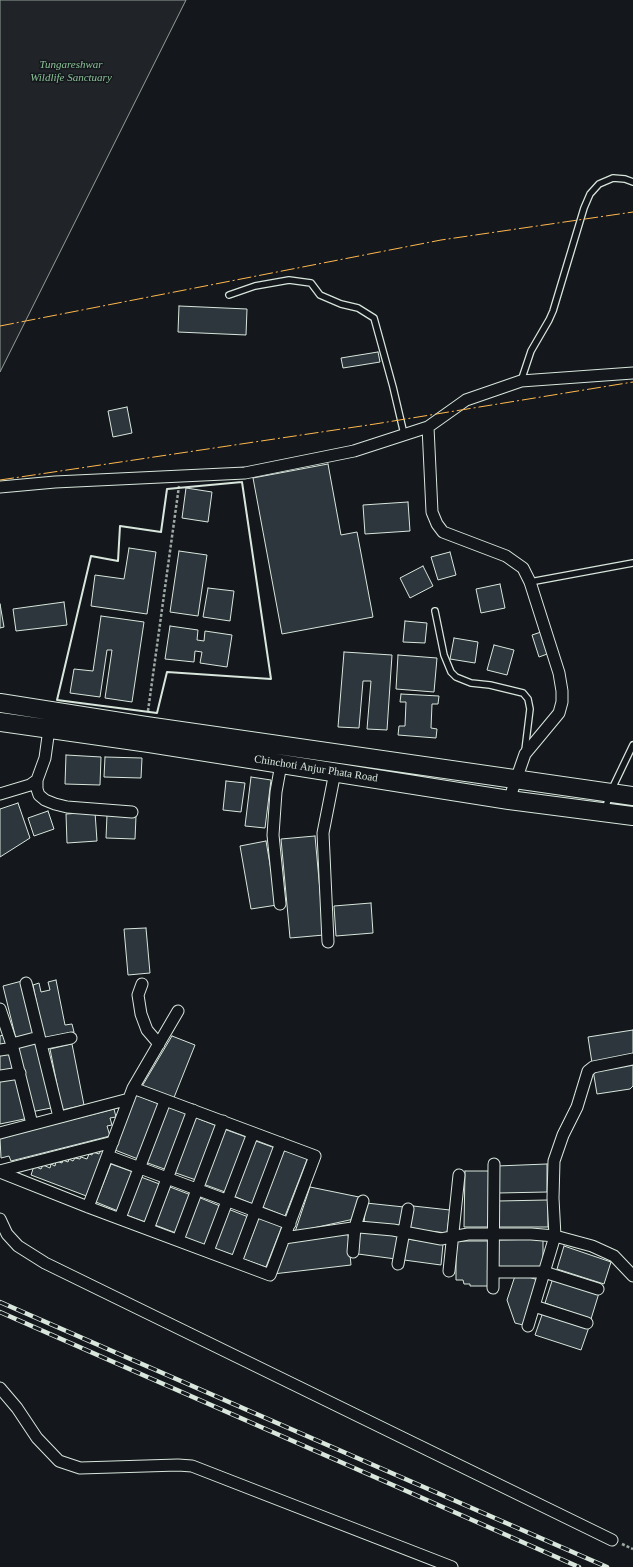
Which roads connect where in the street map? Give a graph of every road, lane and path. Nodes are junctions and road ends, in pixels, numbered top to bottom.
1 (633, 182) edge
2 (229, 295) dead end
3 (633, 373) edge
4 (521, 381) junction
5 (428, 427) junction
6 (404, 434) junction
7 (180, 477) junction
8 (0, 488) edge
9 (633, 563) edge
10 (530, 582) junction
11 (435, 611) dead end
12 (0, 703) edge
13 (0, 722) edge
14 (146, 726) junction
15 (49, 729) junction
16 (633, 745) edge
17 (525, 754) junction
18 (281, 764) junction
19 (335, 772) junction
20 (37, 780) junction
21 (516, 780) junction
22 (610, 793) junction
23 (0, 794) edge
24 (633, 796) edge
25 (509, 800) junction
26 (132, 812) dead end
27 (604, 812) junction
28 (633, 816) edge
29 (280, 904) dead end
30 (328, 942) dead end
31 (26, 983) dead end
32 (142, 984) dead end
33 (0, 1009) edge
34 (178, 1011) dead end
35 (71, 1038) dead end
36 (40, 1040) junction
37 (159, 1044) junction
38 (12, 1046) junction
39 (0, 1050) edge
40 (633, 1060) edge
41 (20, 1073) junction
42 (0, 1076) edge
43 (133, 1088) junction
44 (129, 1099) junction
45 (165, 1100) junction
46 (193, 1110) junction
47 (59, 1117) junction
48 (223, 1121) junction
49 (32, 1124) junction
50 (0, 1133) edge
51 (252, 1133) junction
52 (113, 1142) junction
53 (281, 1143) junction
54 (108, 1156) junction
55 (494, 1164) dead end
56 (139, 1168) junction
57 (0, 1172) edge
58 (459, 1175) dead end
59 (167, 1178) junction
60 (197, 1189) junction
61 (227, 1200) junction
62 (363, 1201) dead end
63 (88, 1207) junction
64 (408, 1209) dead end
65 (255, 1211) junction
66 (120, 1218) junction
67 (0, 1219) edge
68 (290, 1224) junction
69 (355, 1227) junction
70 (148, 1229) junction
71 (403, 1232) junction
72 (493, 1234) junction
73 (555, 1236) junction
74 (284, 1238) junction
75 (452, 1238) junction
76 (178, 1240) junction
77 (208, 1251) junction
78 (353, 1252) dead end
79 (236, 1262) junction
80 (398, 1264) dead end
81 (449, 1271) dead end
82 (493, 1272) junction
83 (544, 1272) junction
84 (633, 1276) edge
85 (493, 1288) dead end
86 (598, 1289) dead end
87 (534, 1306) junction
88 (587, 1323) dead end
89 (528, 1326) dead end
90 (0, 1388) edge
91 (612, 1540) dead end
92 (452, 1567) edge

1 - 4 lane
2 - 6 lane
3 - 4 street
4 - 5 street
5 - 6 street
5 - 10 street
6 - 7 street
7 - 8 street
7 - 14 path
9 - 10 lane
10 - 17 street
11 - 17 lane
12 - 14 main road, Chinchoti Anjur Phata Road
13 - 15 main road, Chinchoti Anjur Phata Road
14 - 21 main road, Chinchoti Anjur Phata Road
15 - 18 main road, Chinchoti Anjur Phata Road
15 - 20 street
16 - 22 lane
17 - 21 street
18 - 19 main road, Chinchoti Anjur Phata Road
18 - 29 street
19 - 25 main road, Chinchoti Anjur Phata Road
19 - 30 street
20 - 23 street
20 - 26 street
21 - 22 main road, Chinchoti Anjur Phata Road
21 - 25 street
22 - 24 main road, Chinchoti Anjur Phata Road
22 - 27 lane
25 - 27 main road, Chinchoti Anjur Phata Road
27 - 28 main road, Chinchoti Anjur Phata Road
31 - 36 street
32 - 37 street
33 - 38 street
34 - 37 street
35 - 36 street
36 - 38 street
36 - 47 street
37 - 43 street
38 - 39 street
38 - 41 street
40 - 73 street
41 - 42 street
41 - 49 street
43 - 44 street
43 - 45 street
44 - 47 street
44 - 52 street
45 - 46 street
45 - 56 street
46 - 48 street
46 - 59 street
47 - 49 street
48 - 51 street
48 - 60 street
49 - 50 street
51 - 53 street
51 - 61 street
52 - 54 street
52 - 57 street
53 - 65 street
53 - 68 street
54 - 56 street
54 - 63 street
55 - 72 street
56 - 59 street
56 - 66 street
57 - 63 street
58 - 75 street
59 - 60 street
59 - 70 street
60 - 61 street
60 - 76 street
61 - 65 street
61 - 77 street
62 - 69 street
63 - 66 street
64 - 71 street
65 - 68 street
65 - 79 street
66 - 70 street
67 - 91 street
68 - 74 street
69 - 71 street
69 - 74 street
69 - 78 street
70 - 76 street
71 - 75 street
71 - 80 street
72 - 73 street
72 - 75 street
72 - 82 street
73 - 83 street
73 - 84 street
74 - 79 street
75 - 81 street
76 - 77 street
77 - 79 street
82 - 83 street
82 - 85 street
83 - 86 street
83 - 87 street
87 - 88 street
87 - 89 street
90 - 92 street

